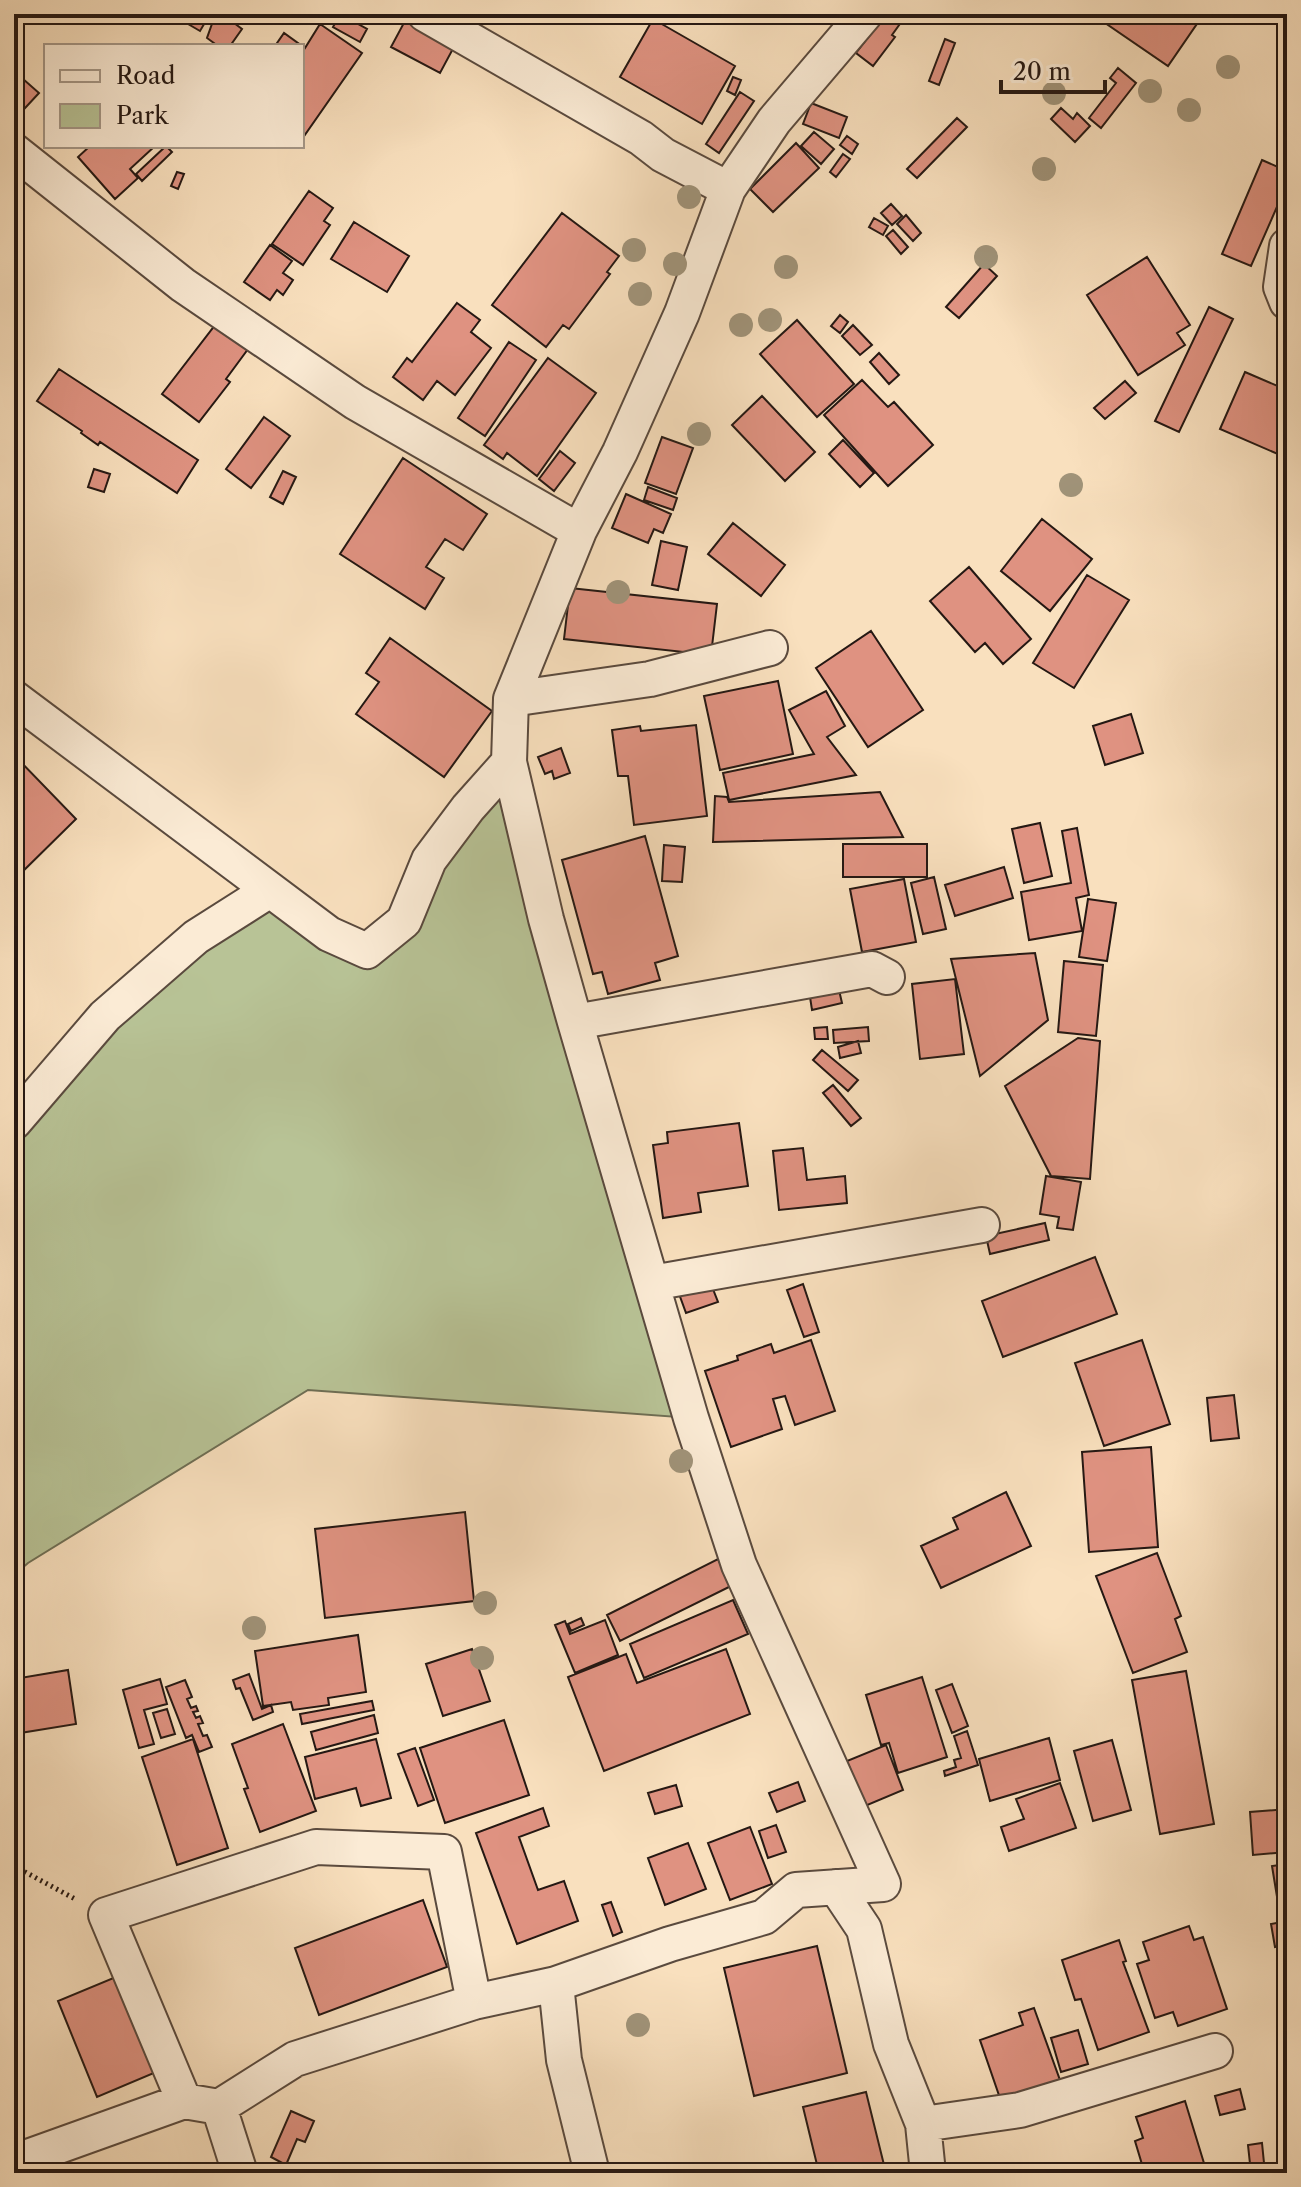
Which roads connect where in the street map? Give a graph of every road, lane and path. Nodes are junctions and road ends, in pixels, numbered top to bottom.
1 (425, 14) edge
2 (865, 14) edge
3 (14, 151) edge
4 (728, 189) junction
5 (1287, 246) edge
6 (1287, 302) edge
7 (579, 531) junction
8 (770, 648) dead end
9 (14, 698) edge
10 (511, 699) junction
11 (509, 762) junction
12 (270, 890) junction
13 (887, 977) dead end
14 (575, 1022) junction
15 (14, 1122) edge
16 (982, 1225) dead end
17 (652, 1283) junction
18 (14, 1866) edge
19 (836, 1887) junction
20 (106, 1915) junction
21 (556, 1984) junction
22 (474, 2002) junction
23 (1215, 2051) dead end
24 (184, 2101) junction
25 (219, 2107) junction
26 (923, 2124) junction
27 (14, 2162) edge
28 (240, 2173) edge
29 (592, 2173) edge
30 (928, 2173) edge

1 - 4 street
2 - 4 street
3 - 7 street
4 - 7 street
5 - 6 street
7 - 10 street
8 - 10 street
9 - 12 street
10 - 11 street
11 - 12 street
11 - 14 street
12 - 15 street
13 - 14 street
14 - 17 street
16 - 17 street
17 - 19 street
18 - 20 path
19 - 21 street
19 - 26 street
20 - 22 street
20 - 24 street
21 - 22 street
21 - 29 street
22 - 25 street
23 - 26 street
24 - 25 street
24 - 27 street
25 - 28 street
26 - 30 street

